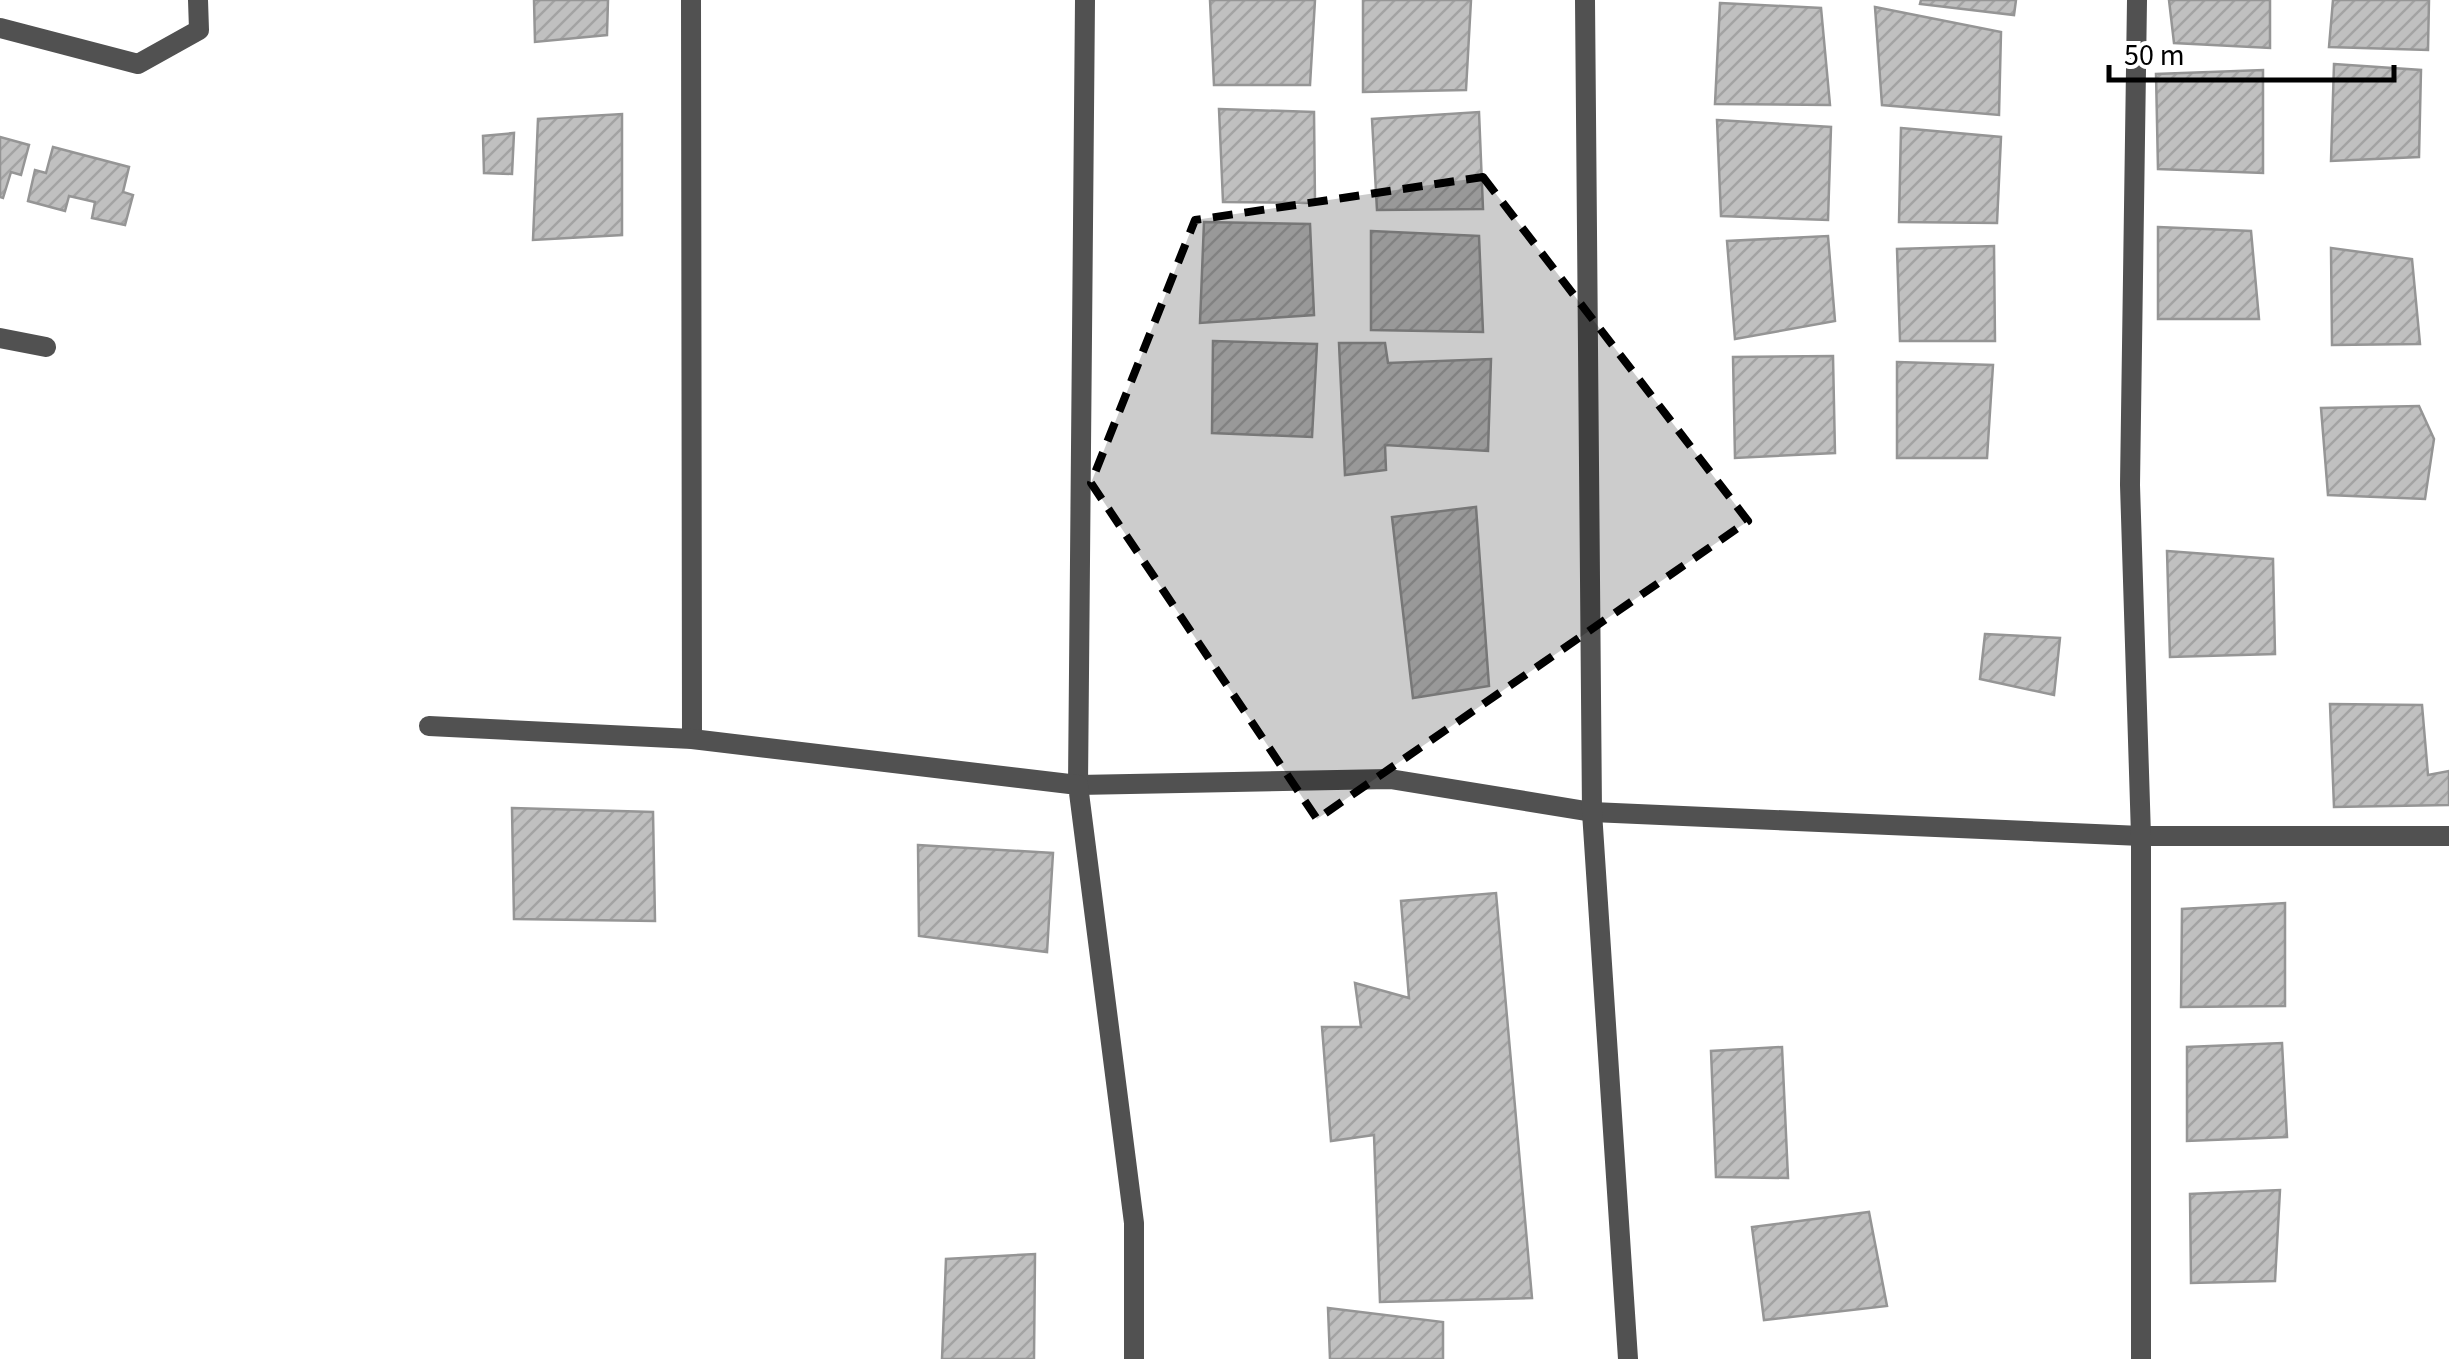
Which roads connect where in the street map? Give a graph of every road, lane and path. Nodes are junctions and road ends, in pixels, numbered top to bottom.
1 (198, 0) edge
2 (691, 0) edge
3 (1084, 0) edge
4 (1585, 0) edge
5 (2137, 0) edge
6 (0, 28) edge
7 (0, 338) edge
8 (46, 347) dead end
9 (429, 726) dead end
10 (692, 739) junction
11 (1078, 786) junction
12 (1592, 812) junction
13 (2141, 836) junction
14 (2449, 836) edge
15 (1134, 1359) edge
16 (1628, 1359) edge
17 (2142, 1359) edge

1 - 6 street
2 - 10 street
3 - 11 street
4 - 12 street
5 - 13 street
7 - 8 street
9 - 10 street
10 - 11 street
11 - 12 street
11 - 15 street
12 - 13 street
12 - 16 street
13 - 14 street
13 - 17 street

